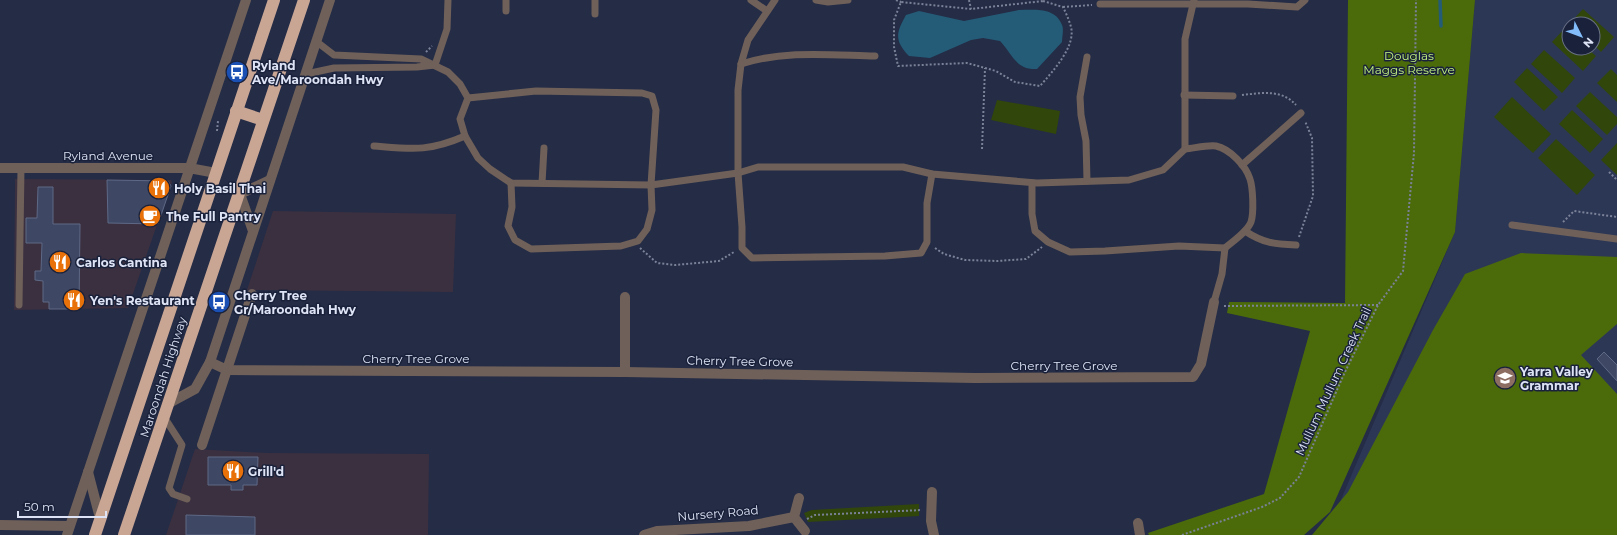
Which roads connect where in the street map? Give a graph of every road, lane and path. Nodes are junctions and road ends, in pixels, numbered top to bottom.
1 (246, 0) edge
2 (274, 0) edge
3 (304, 0) edge
4 (330, 0) edge
5 (448, 0) edge
6 (506, 0) edge
7 (595, 0) edge
8 (751, 0) edge
9 (775, 0) edge
10 (816, 0) edge
11 (848, 0) edge
12 (896, 0) edge
13 (969, 0) edge
14 (1051, 0) edge
15 (1305, 0) edge
16 (1416, 0) edge
17 (901, 1) edge
18 (1194, 2) edge
19 (1051, 4) junction
20 (1100, 4) joint
21 (1063, 7) junction
22 (971, 9) junction
23 (767, 11) junction
24 (506, 12) dead end
25 (595, 14) dead end
26 (317, 42) junction
27 (875, 56) dead end
28 (1087, 57) dead end
29 (741, 64) junction
30 (435, 66) junction
31 (985, 68) junction
32 (306, 74) junction
33 (1184, 95) junction
34 (1233, 96) joint
35 (468, 98) junction
36 (236, 111) junction
37 (1301, 113) junction
38 (263, 120) junction
39 (465, 136) junction
40 (374, 146) dead end
41 (544, 148) dead end
42 (982, 149) dead end
43 (1185, 149) junction
44 (1242, 164) junction
45 (0, 168) edge
46 (21, 168) junction
47 (189, 168) junction
48 (1609, 172) dead end
49 (216, 173) junction
50 (738, 173) junction
51 (932, 174) junction
52 (270, 180) junction
53 (1617, 180) edge
54 (1087, 181) junction
55 (511, 183) junction
56 (542, 183) junction
57 (1032, 183) junction
58 (650, 186) junction
59 (240, 194) junction
60 (1617, 217) edge
61 (1512, 225) dead end
62 (252, 231) junction
63 (1245, 231) junction
64 (1555, 231) junction
65 (1617, 239) edge
66 (634, 242) junction
67 (927, 242) junction
68 (1048, 242) junction
69 (1296, 245) joint
70 (742, 248) junction
71 (1225, 248) junction
72 (252, 294) dead end
73 (625, 297) dead end
74 (1214, 304) junction
75 (1378, 305) junction
76 (19, 306) dead end
77 (210, 362) junction
78 (227, 370) junction
79 (625, 372) junction
80 (169, 403) junction
81 (164, 417) junction
82 (202, 445) dead end
83 (88, 472) junction
84 (932, 492) dead end
85 (799, 498) dead end
86 (187, 499) dead end
87 (932, 510) junction
88 (100, 518) junction
89 (1138, 523) dead end
90 (799, 524) junction
91 (0, 525) edge
92 (68, 531) edge
93 (95, 535) edge
94 (124, 535) edge
95 (644, 535) edge
96 (934, 535) edge
97 (1140, 535) edge
98 (1182, 535) edge

1 - 47 street
2 - 36 highway, Maroondah Highway
3 - 38 highway, Maroondah Highway
4 - 26 street
5 - 30 lane
6 - 24 lane
7 - 25 lane
8 - 23 lane
9 - 23 lane
10 - 11 lane
12 - 17 path
13 - 22 path
14 - 19 path
15 - 18 lane
16 - 75 path, Mullum Mullum Creek Trail
17 - 22 path
17 - 31 path
18 - 20 lane
18 - 33 lane
19 - 21 path
19 - 22 path
20 - 21 path
21 - 31 path
23 - 29 lane
26 - 30 lane
26 - 32 street
27 - 29 lane
28 - 54 lane
29 - 50 lane
30 - 32 lane
30 - 35 lane
31 - 42 path
32 - 52 street
33 - 34 lane
33 - 43 lane
34 - 37 path
35 - 39 lane
35 - 58 lane
36 - 38 highway
36 - 49 highway, Maroondah Highway
37 - 44 lane
37 - 69 path
38 - 59 highway, Maroondah Highway
39 - 40 lane
39 - 55 lane
41 - 56 lane
43 - 44 lane
43 - 54 lane
44 - 63 lane
45 - 46 street, Ryland Avenue
46 - 47 street, Ryland Avenue
46 - 76 lane
47 - 49 street, Ryland Avenue
47 - 83 street
48 - 53 path
49 - 88 highway, Maroondah Highway
50 - 51 lane
50 - 58 lane
50 - 70 lane
51 - 57 lane
51 - 67 lane
52 - 59 street
52 - 62 street
54 - 57 lane
55 - 56 lane
55 - 66 lane
56 - 58 lane
57 - 68 lane
58 - 66 lane
59 - 62 street
59 - 80 highway, Maroondah Highway
60 - 64 path
61 - 64 lane
62 - 77 street
63 - 69 lane
63 - 71 lane
64 - 65 lane
66 - 70 path
67 - 68 path
67 - 70 lane
68 - 71 lane
71 - 74 lane
72 - 78 street
73 - 79 street
74 - 75 path
74 - 79 street, Cherry Tree Grove
75 - 98 path, Mullum Mullum Creek Trail
77 - 78 street, Cherry Tree Grove
77 - 80 street
78 - 79 street, Cherry Tree Grove
78 - 82 street
80 - 81 highway, Maroondah Highway
81 - 86 lane
81 - 94 highway, Maroondah Highway
83 - 88 street
83 - 92 street
84 - 87 street
85 - 90 street
87 - 90 path
87 - 96 street
88 - 93 highway, Maroondah Highway
89 - 97 street
90 - 95 street, Nursery Road
91 - 92 street

